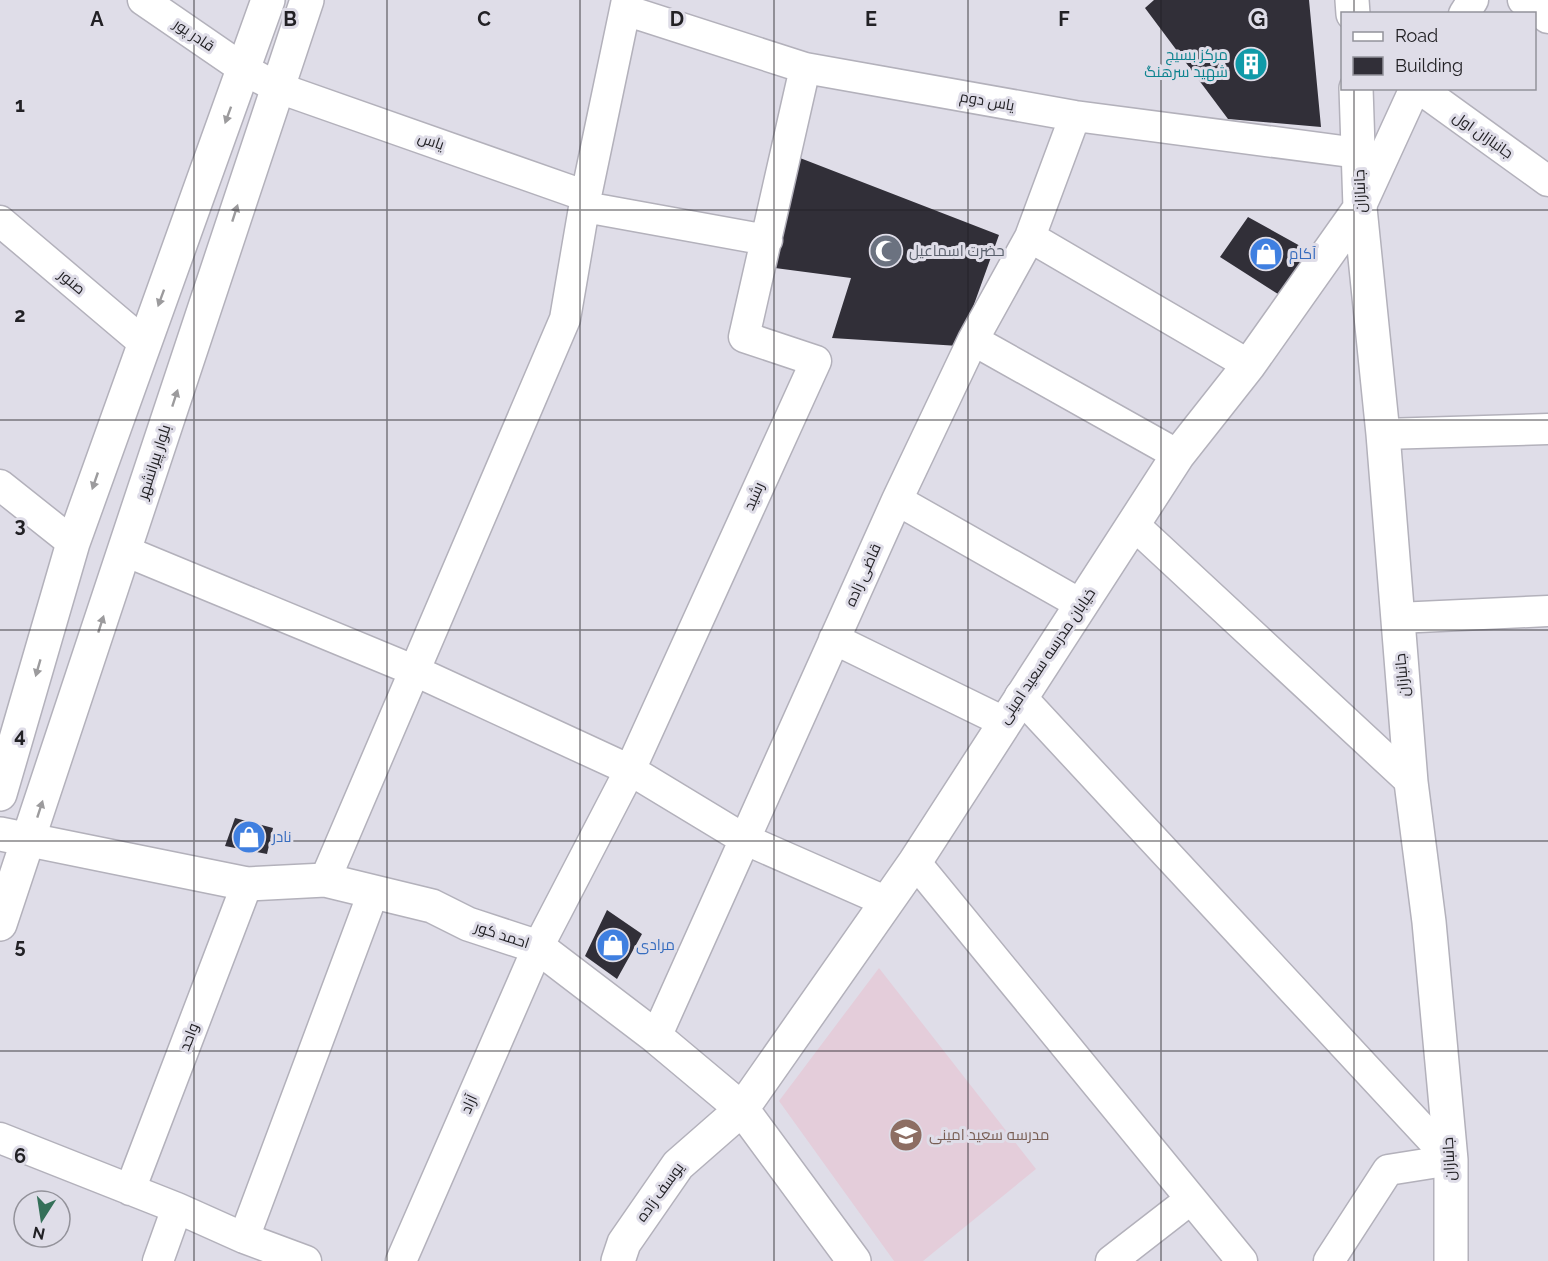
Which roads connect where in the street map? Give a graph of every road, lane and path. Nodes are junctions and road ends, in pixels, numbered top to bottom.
1 (143, 0) edge
2 (268, 0) edge
3 (307, 0) edge
4 (1523, 0) edge
5 (626, 5) edge
6 (1548, 18) edge
7 (805, 68) junction
8 (245, 70) junction
9 (276, 87) junction
10 (1356, 90) edge
11 (1416, 90) edge
12 (1420, 90) edge
13 (1075, 116) junction
14 (1358, 153) junction
15 (1548, 181) edge
16 (586, 201) junction
17 (1360, 208) junction
18 (0, 221) edge
19 (1030, 237) junction
20 (767, 240) junction
21 (973, 340) junction
22 (144, 343) junction
23 (1249, 365) junction
24 (1548, 429) edge
25 (1383, 434) junction
26 (1178, 455) junction
27 (0, 485) edge
28 (897, 500) junction
29 (1133, 524) junction
30 (73, 543) junction
31 (125, 551) junction
32 (1082, 605) junction
33 (1548, 611) edge
34 (1397, 618) junction
35 (834, 639) junction
36 (413, 670) junction
37 (1012, 709) junction
38 (630, 770) junction
39 (3, 774) edge
40 (1411, 782) junction
41 (15, 837) edge
42 (744, 839) junction
43 (915, 862) junction
44 (325, 880) junction
45 (247, 884) junction
46 (374, 893) junction
47 (885, 902) junction
48 (0, 924) edge
49 (538, 947) junction
50 (656, 1036) junction
51 (742, 1109) junction
52 (0, 1138) edge
53 (1451, 1160) junction
54 (130, 1190) junction
55 (1191, 1198) junction
56 (177, 1208) junction
57 (244, 1238) junction
58 (158, 1261) edge
59 (306, 1261) edge
60 (400, 1261) edge
61 (618, 1261) edge
62 (854, 1261) edge
63 (1111, 1261) edge
64 (1242, 1261) edge
65 (1329, 1261) edge
66 (1451, 1261) edge

1 - 8 street, قادر پور
2 - 8 street
3 - 9 street, بلوار پیرانشهر
4 - 6 street
5 - 7 street, یاس دوم
5 - 16 street
7 - 13 street, یاس دوم
7 - 20 street, رشید
8 - 9 street, قادر پور
8 -> 22 street
9 - 16 street, یاس
31 -> 9 street, بلوار پیرانشهر
10 - 14 street, جانبازان
11 - 17 street
12 - 15 street, جانبازان اول
13 - 14 street, یاس دوم
13 - 19 street, قاضی زاده
14 - 17 street, جانبازان
16 - 20 street, یاس
16 - 36 street
17 - 23 street, خیابان مدرسه سعید امینی
17 - 25 street, جانبازان
18 - 22 street, صنور
19 - 21 street, قاضی زاده
19 - 23 street
20 - 38 street, رشید
21 - 26 street
21 - 28 street, قاضی زاده
22 -> 30 street
23 - 26 street, خیابان مدرسه سعید امینی
24 - 25 street
25 - 34 street, جانبازان
26 - 29 street, خیابان مدرسه سعید امینی
27 - 30 street
28 - 32 street
28 - 35 street, قاضی زاده
29 - 32 street, خیابان مدرسه سعید امینی
29 - 40 street
30 -> 39 street
31 - 36 street
41 -> 31 street, بلوار پیرانشهر
32 - 37 street, خیابان مدرسه سعید امینی
33 - 34 street
34 - 40 street, جانبازان
35 - 37 street
35 - 42 street, قاضی زاده
36 - 38 street
36 - 44 street
37 - 43 street, خیابان مدرسه سعید امینی
37 - 53 street
38 - 42 street
38 - 49 street, رشید
40 - 53 street, جانبازان
41 - 45 street, احمد کور
41 - 48 street, بلوار پیرانشهر
42 - 47 street
42 - 50 street, قاضی زاده
43 - 47 street, خیابان مدرسه سعید امینی
43 - 55 street
44 - 45 street, احمد کور
44 - 46 street, احمد کور
45 - 54 street, واحد
46 - 49 street, احمد کور
46 - 57 street
47 - 51 street, خیابان مدرسه سعید امینی
49 - 50 street, احمد کور
49 - 60 street, آزاد
50 - 51 street, احمد کور
51 - 61 street, یوسف زاده
51 - 62 street, احمد کور
52 - 54 street
53 - 65 street
53 - 66 street, جانبازان
54 - 56 street
55 - 63 street
55 - 64 street
56 - 57 street
56 - 58 street
57 - 59 street

